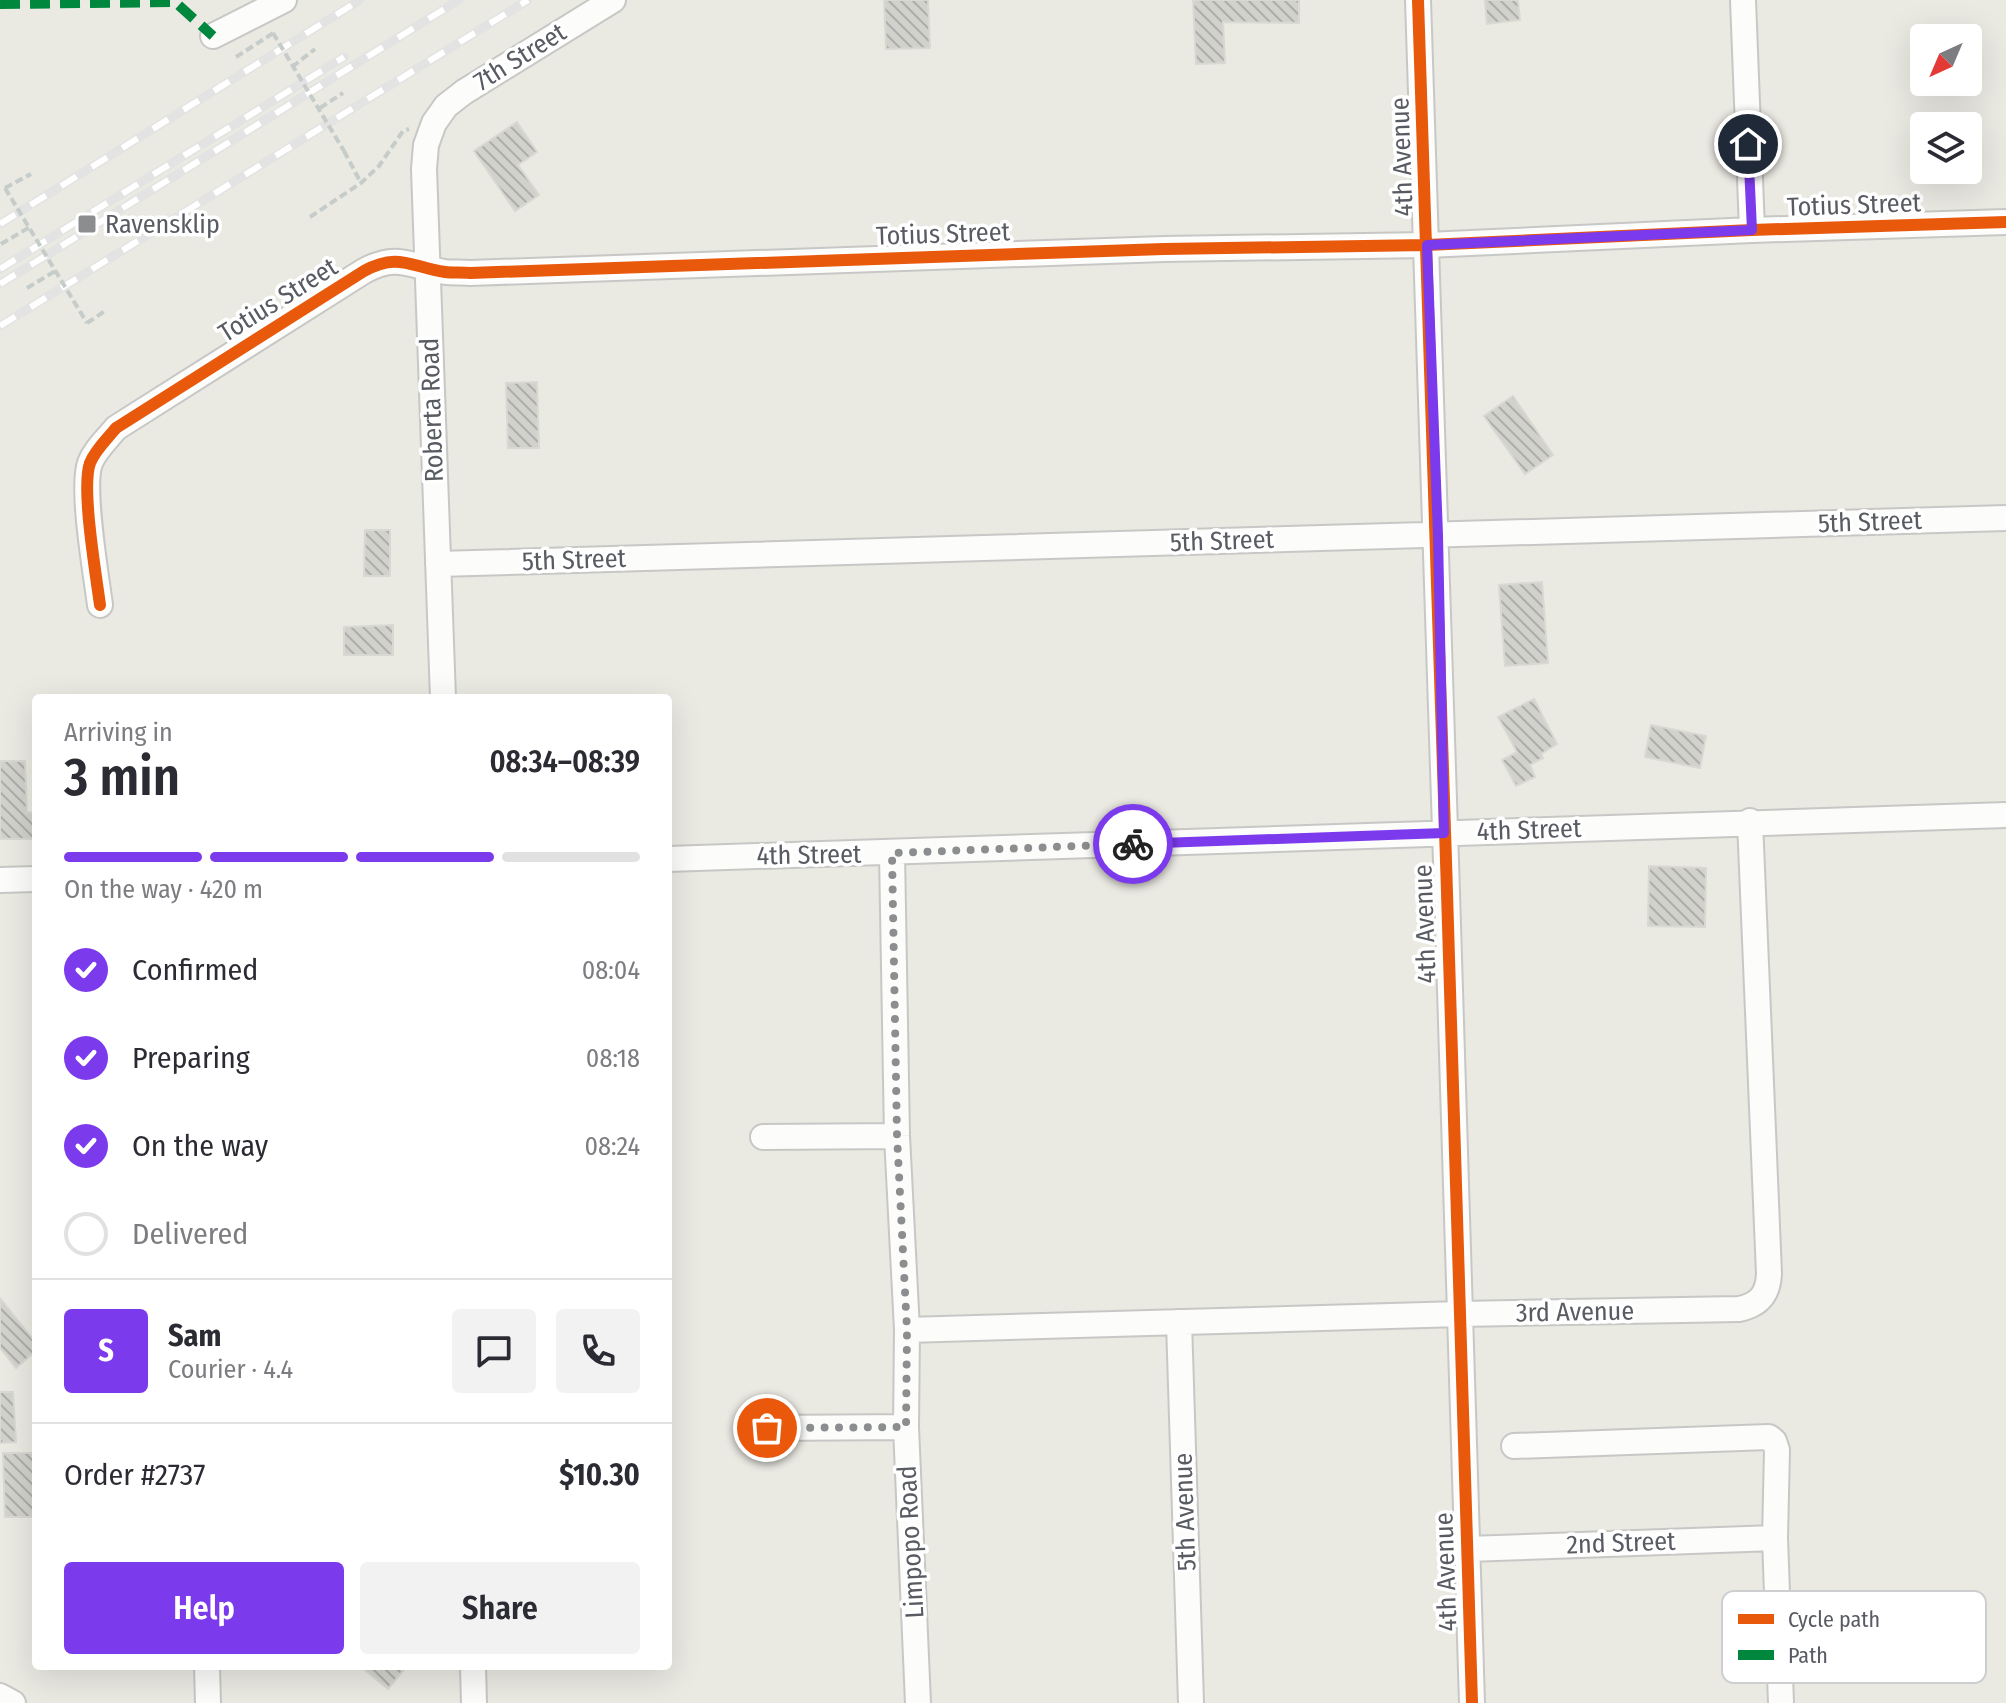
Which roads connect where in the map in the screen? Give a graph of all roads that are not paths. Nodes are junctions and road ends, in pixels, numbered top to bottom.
1 (284, 0) edge
2 (613, 0) edge
3 (1418, 0) edge
4 (1743, 0) edge
5 (213, 36) dead end
6 (434, 123) joint
7 (2006, 222) edge
8 (1752, 230) junction
9 (1427, 245) junction
10 (426, 267) junction
11 (2006, 518) edge
12 (1438, 535) junction
13 (438, 564) junction
14 (100, 605) dead end
15 (443, 694) edge
16 (2006, 815) edge
17 (1750, 821) junction
18 (1444, 833) junction
19 (892, 853) junction
20 (672, 859) edge
21 (32, 879) edge
22 (0, 880) edge
23 (897, 1136) junction
24 (763, 1137) dead end
25 (1460, 1314) junction
26 (1179, 1322) junction
27 (907, 1330) junction
28 (906, 1427) junction
29 (767, 1428) dead end
30 (1514, 1446) dead end
31 (1775, 1538) junction
32 (1467, 1549) junction
33 (1777, 1591) edge
34 (207, 1670) edge
35 (473, 1670) edge
36 (1780, 1683) edge
37 (0, 1696) edge
38 (13, 1703) edge
39 (208, 1703) edge
40 (474, 1703) edge
41 (918, 1703) edge
42 (1191, 1703) edge
43 (1472, 1703) edge
44 (1781, 1703) edge

1 - 5 street
2 - 6 street, 7th Street
3 - 9 street, 4th Avenue
4 - 8 street
6 - 10 street, Roberta Road
7 - 8 street, Totius Street
8 - 9 street, Totius Street
9 - 10 street, Totius Street
9 - 12 street, 4th Avenue
10 - 13 street, Roberta Road
10 - 14 street, Totius Street
11 - 12 street, 5th Street
12 - 13 street, 5th Street
12 - 18 street, 4th Avenue
13 - 15 street, Roberta Road
16 - 17 street, 4th Street
17 - 18 street, 4th Street
17 - 25 street, 3rd Avenue
18 - 19 street, 4th Street
18 - 25 street, 4th Avenue
19 - 20 street, 4th Street
19 - 23 street, Limpopo Road
21 - 22 street
23 - 24 street
23 - 27 street, Limpopo Road
25 - 26 street, 3rd Avenue
25 - 32 street, 4th Avenue
26 - 27 street, 3rd Avenue
26 - 42 street, 5th Avenue
27 - 28 street, Limpopo Road
28 - 29 street
28 - 41 street, Limpopo Road
30 - 31 street
31 - 32 street, 2nd Street
31 - 33 street
32 - 43 street, 4th Avenue
34 - 39 street
35 - 40 street
36 - 44 street
37 - 38 street

